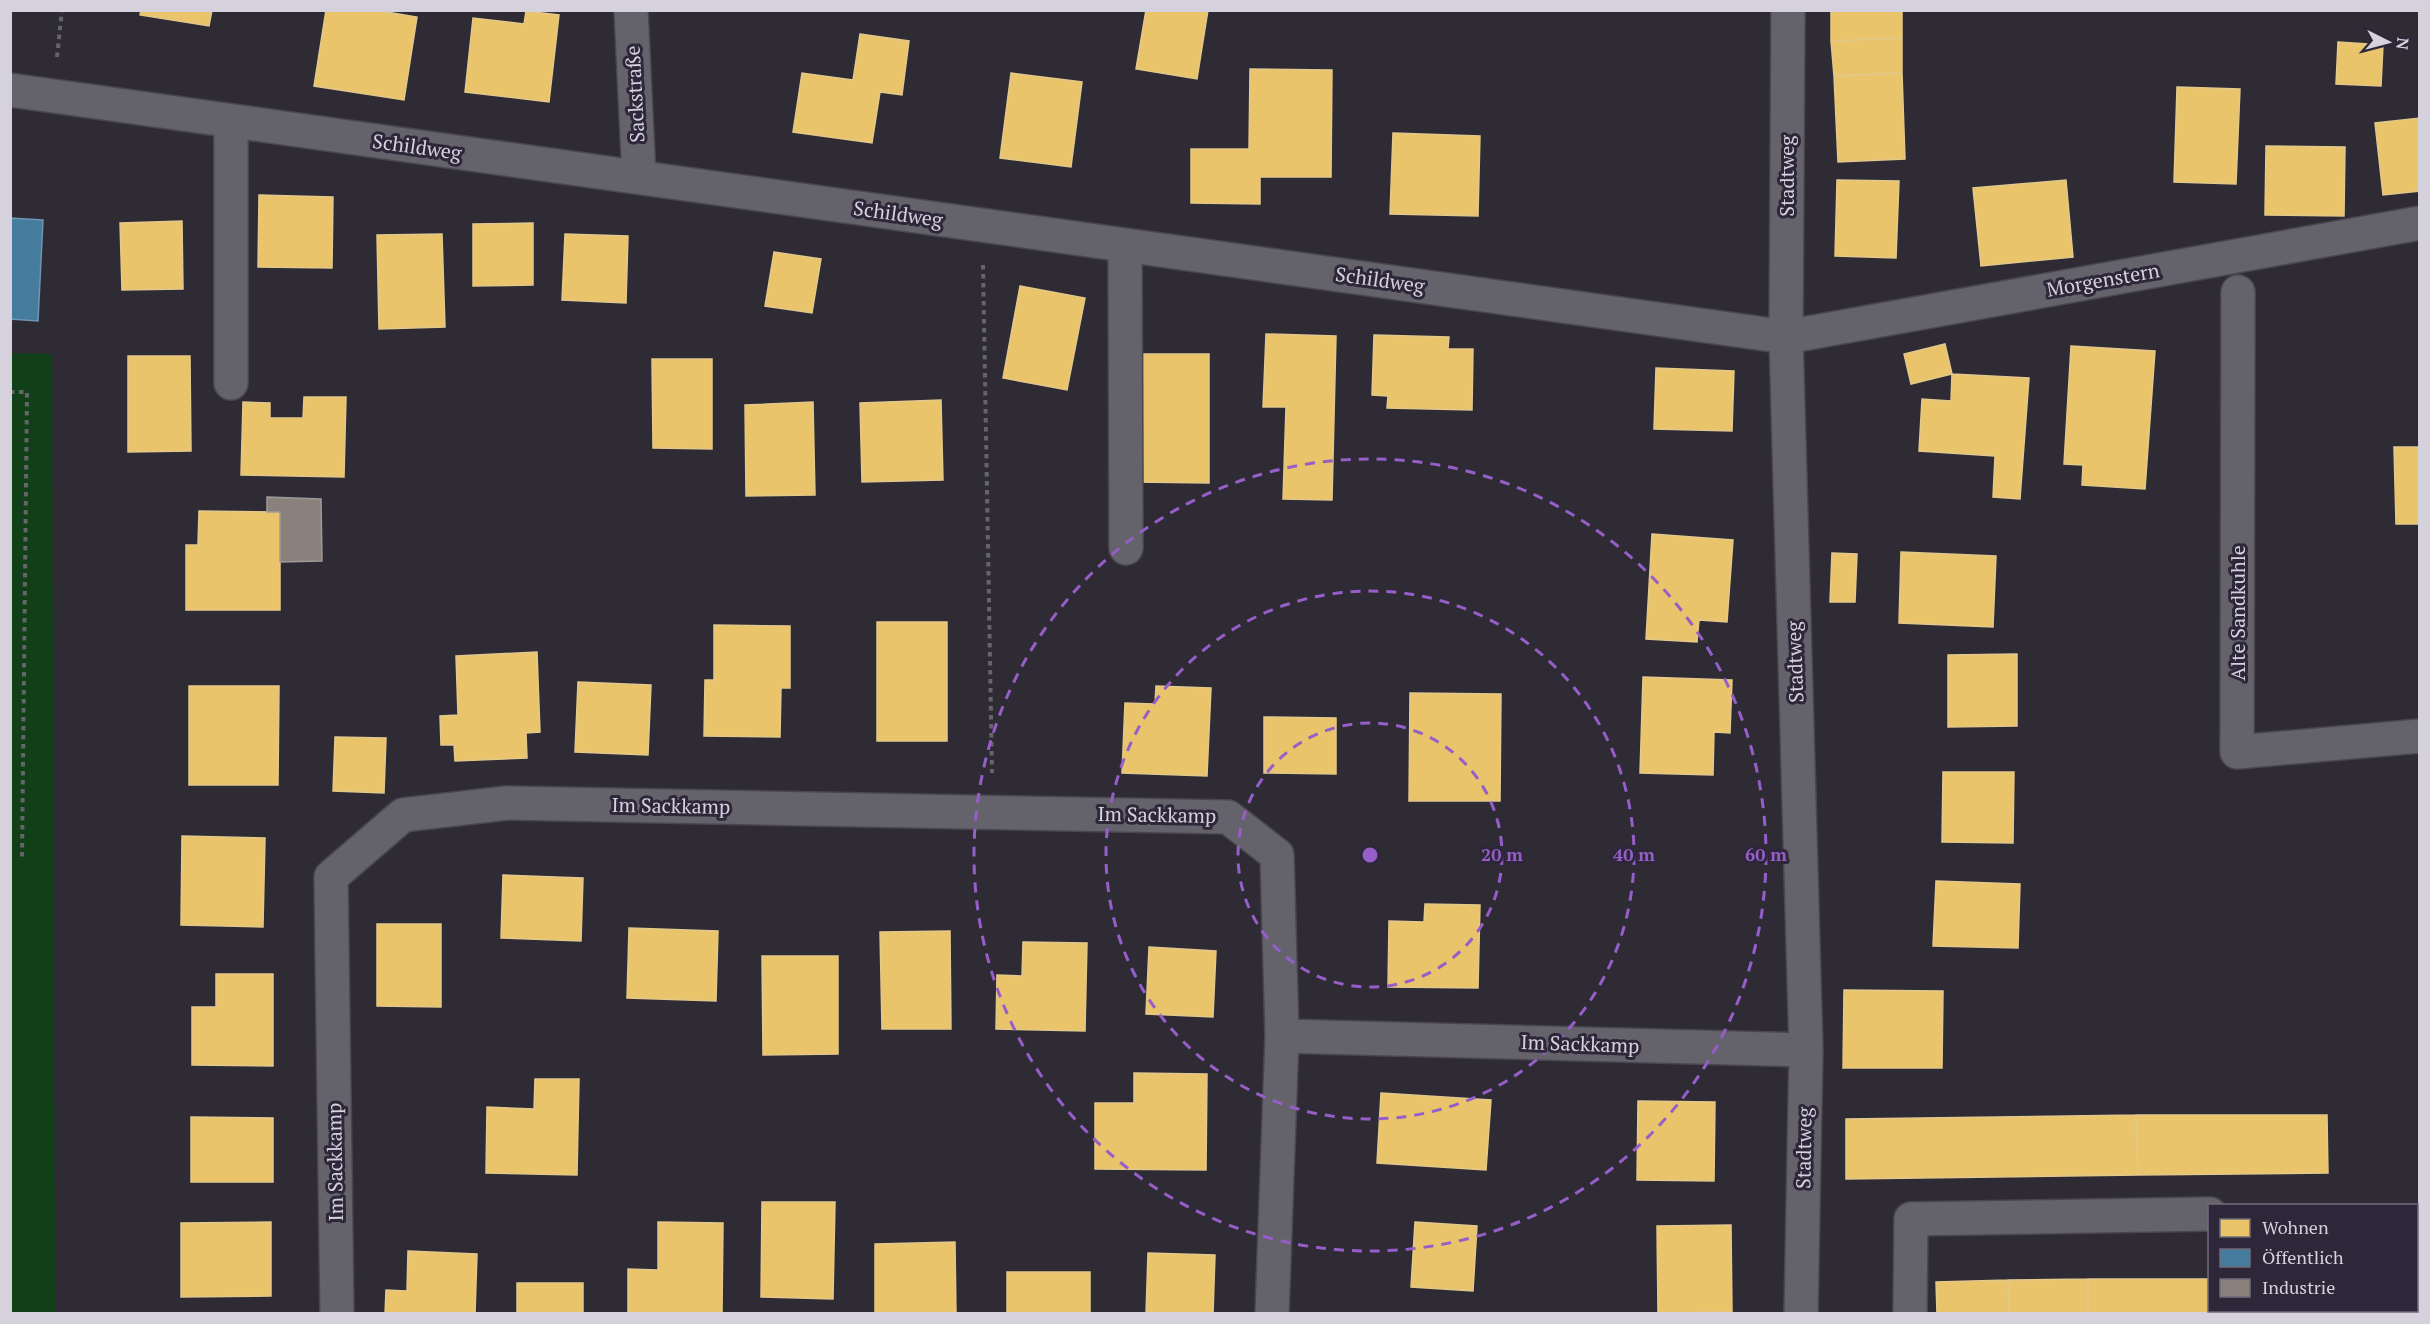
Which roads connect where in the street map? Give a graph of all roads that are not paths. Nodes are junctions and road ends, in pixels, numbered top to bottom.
1 (631, 10) edge
2 (1788, 10) edge
3 (10, 90) edge
4 (231, 121) junction
5 (639, 177) junction
6 (2420, 223) edge
7 (1125, 245) junction
8 (2238, 292) dead end
9 (1786, 337) junction
10 (231, 382) dead end
11 (1126, 548) dead end
12 (2420, 736) edge
13 (1282, 1036) junction
14 (1806, 1050) junction
15 (2208, 1214) edge
16 (337, 1314) edge
17 (1272, 1314) edge
18 (1801, 1314) edge
19 (1910, 1314) edge

1 - 5 street, Sackstraße
2 - 9 street, Stadtweg
3 - 4 street, Schildweg
4 - 5 street, Schildweg
4 - 10 street
5 - 7 street, Schildweg
6 - 9 street, Morgenstern
7 - 9 street, Schildweg
7 - 11 street
8 - 12 street, Alte Sandkuhle
9 - 14 street, Stadtweg
13 - 14 street, Im Sackkamp
13 - 16 street, Im Sackkamp
13 - 17 street, Im Sackkamp
14 - 18 street, Stadtweg
15 - 19 street

